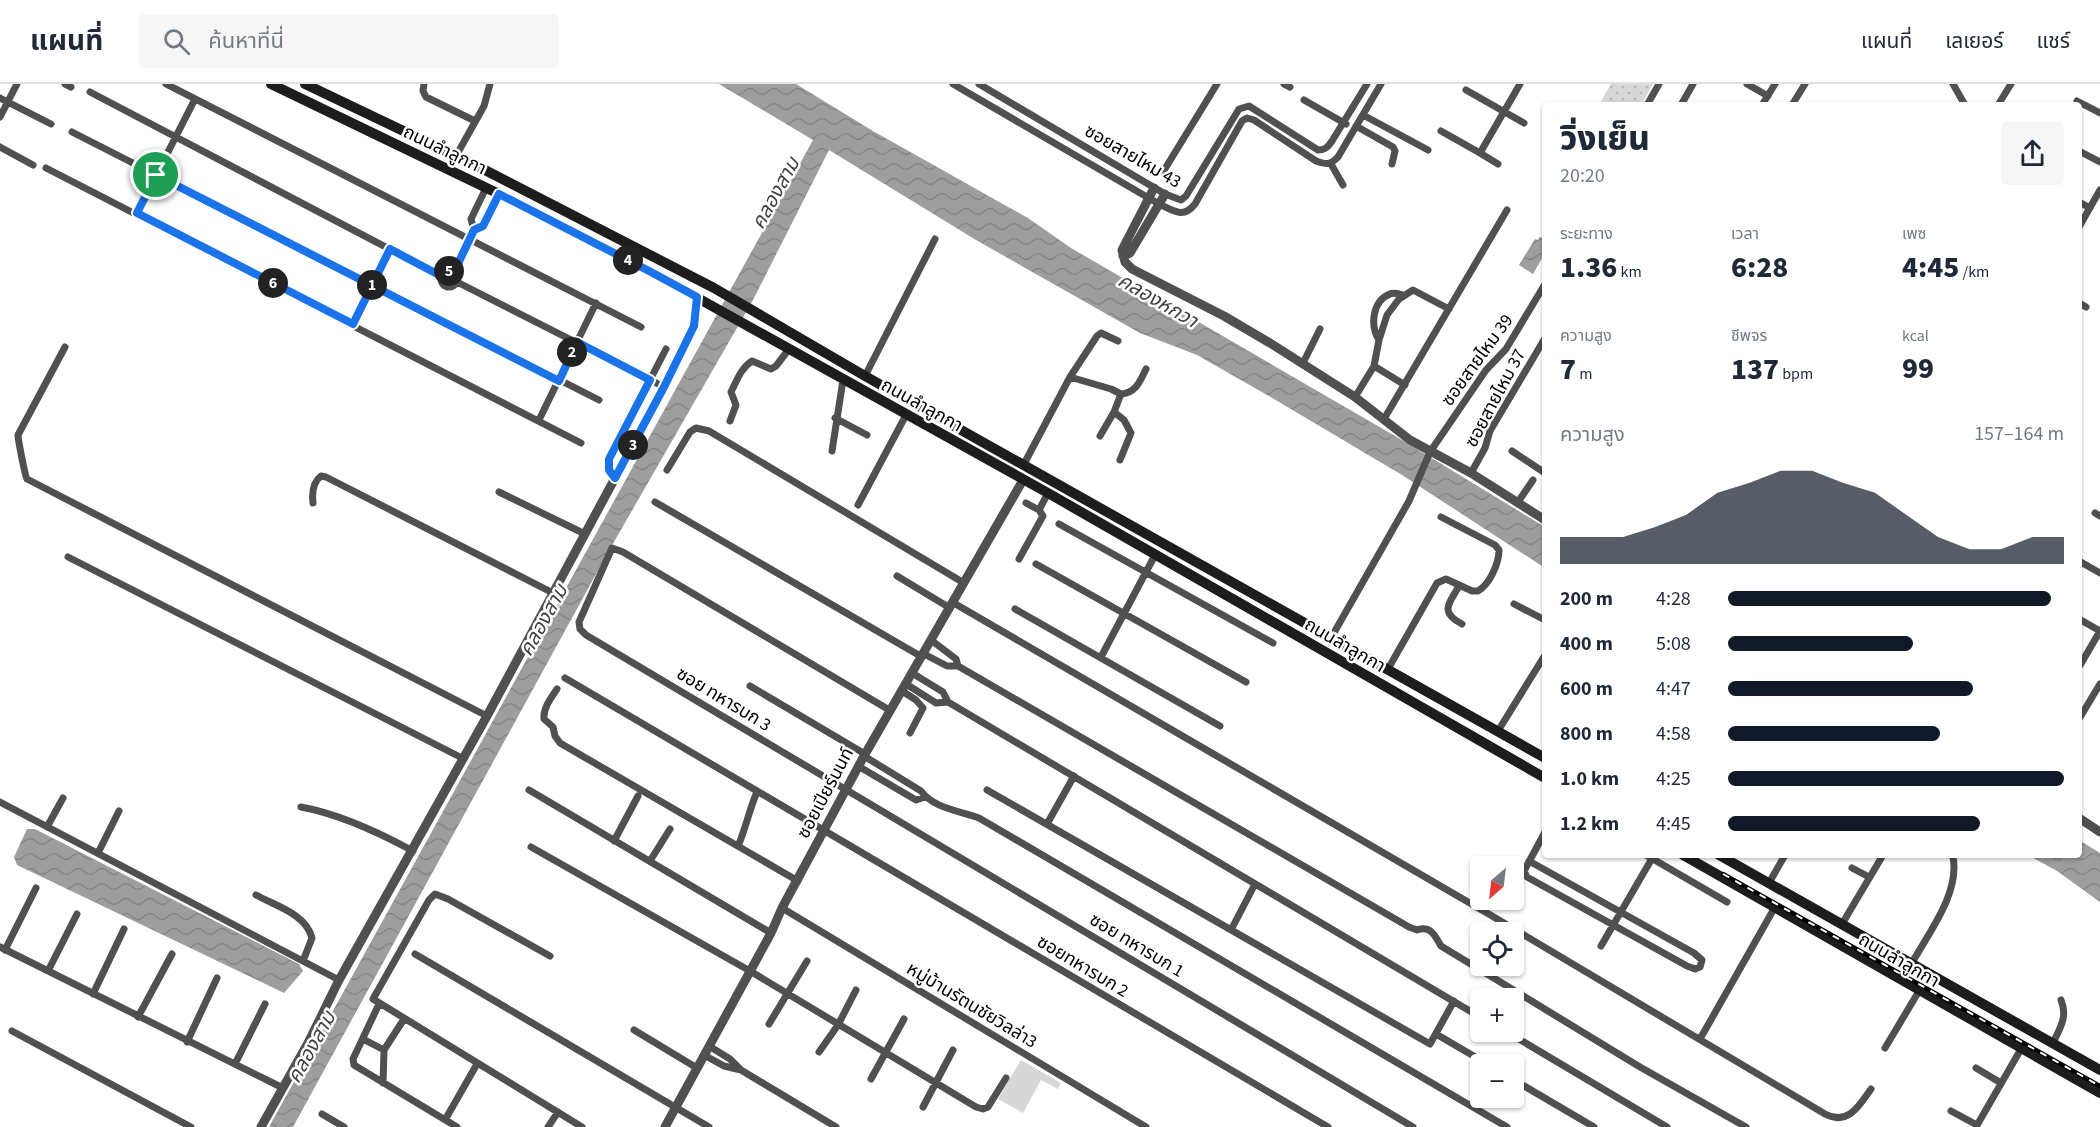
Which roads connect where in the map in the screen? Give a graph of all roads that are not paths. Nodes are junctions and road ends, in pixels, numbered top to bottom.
1 (17, 84) edge
2 (166, 84) edge
3 (271, 84) edge
4 (304, 84) edge
5 (424, 84) edge
6 (490, 84) edge
7 (953, 84) edge
8 (979, 84) edge
9 (1217, 84) edge
10 (1367, 84) edge
11 (1381, 84) edge
12 (1520, 84) edge
13 (1659, 84) edge
14 (1693, 84) edge
15 (1747, 84) edge
16 (1775, 84) edge
17 (1805, 84) edge
18 (1953, 84) edge
19 (2011, 84) edge
20 (1466, 90) dead end
21 (90, 92) dead end
22 (1768, 96) junction
23 (0, 98) edge
24 (195, 99) junction
25 (1304, 100) dead end
26 (8, 102) junction
27 (1649, 102) edge
28 (1683, 102) edge
29 (1764, 102) edge
30 (1794, 102) edge
31 (1963, 102) edge
32 (2000, 102) edge
33 (2082, 104) edge
34 (1504, 112) junction
35 (2100, 113) edge
36 (1363, 115) junction
37 (0, 117) edge
38 (475, 121) junction
39 (1344, 123) junction
40 (1524, 123) dead end
41 (51, 124) dead end
42 (1356, 128) junction
43 (1441, 131) dead end
44 (72, 132) dead end
45 (175, 137) junction
46 (0, 147) edge
47 (1428, 150) dead end
48 (1480, 153) junction
49 (2082, 153) edge
50 (456, 156) junction
51 (2100, 162) edge
52 (1331, 164) junction
53 (1392, 164) dead end
54 (1498, 164) dead end
55 (33, 165) dead end
56 (46, 168) dead end
57 (1163, 172) dead end
58 (156, 175) junction
59 (1343, 185) dead end
60 (486, 188) junction
61 (1154, 188) junction
62 (2100, 190) edge
63 (499, 194) junction
64 (1165, 194) junction
65 (1148, 197) junction
66 (1159, 204) junction
67 (2082, 204) edge
68 (2090, 208) junction
69 (1507, 210) dead end
70 (137, 213) junction
71 (2082, 222) edge
72 (474, 230) junction
73 (935, 239) dead end
74 (469, 240) junction
75 (390, 249) junction
76 (1123, 256) junction
77 (454, 272) junction
78 (441, 276) junction
79 (457, 282) junction
80 (372, 285) junction
81 (1542, 289) edge
82 (1404, 295) junction
83 (702, 300) junction
84 (596, 303) junction
85 (1449, 309) junction
86 (353, 324) junction
87 (641, 327) dead end
88 (1320, 329) dead end
89 (1378, 340) junction
90 (1118, 341) dead end
91 (577, 342) junction
92 (1542, 343) edge
93 (65, 347) dead end
94 (666, 349) dead end
95 (789, 349) junction
96 (1304, 363) junction
97 (1374, 366) junction
98 (1146, 369) dead end
99 (865, 376) junction
100 (1070, 377) junction
101 (650, 380) junction
102 (843, 380) junction
103 (559, 381) junction
104 (1406, 385) junction
105 (664, 387) junction
106 (1121, 394) junction
107 (1355, 397) junction
108 (599, 400) dead end
109 (1114, 412) junction
110 (906, 415) junction
111 (835, 418) junction
112 (1384, 419) junction
113 (539, 420) junction
114 (730, 421) dead end
115 (867, 435) dead end
116 (1100, 436) dead end
117 (581, 443) dead end
118 (832, 451) dead end
119 (1512, 451) dead end
120 (1429, 454) junction
121 (1120, 460) dead end
122 (1024, 464) junction
123 (668, 470) dead end
124 (1542, 471) edge
125 (1471, 473) junction
126 (615, 478) junction
127 (1023, 480) junction
128 (1533, 480) dead end
129 (499, 492) dead end
130 (1048, 493) junction
131 (654, 502) dead end
132 (1518, 502) junction
133 (313, 503) dead end
134 (1026, 503) dead end
135 (858, 505) dead end
136 (1039, 510) junction
137 (1441, 517) dead end
138 (1542, 518) edge
139 (1059, 524) dead end
140 (585, 534) junction
141 (1155, 555) junction
142 (68, 556) dead end
143 (1019, 559) dead end
144 (2082, 563) edge
145 (1036, 564) dead end
146 (1203, 565) junction
147 (1146, 573) junction
148 (2100, 573) edge
149 (897, 576) dead end
150 (1197, 579) junction
151 (964, 583) junction
152 (1460, 586) junction
153 (553, 593) junction
154 (1515, 604) dead end
155 (951, 605) junction
156 (1015, 609) dead end
157 (1123, 614) junction
158 (1542, 618) edge
159 (2082, 621) edge
160 (1462, 624) dead end
161 (2100, 631) edge
162 (1331, 638) junction
163 (931, 640) junction
164 (1273, 643) dead end
165 (923, 655) junction
166 (1101, 657) junction
167 (1542, 661) edge
168 (2082, 662) edge
169 (958, 666) junction
170 (1388, 669) junction
171 (912, 673) junction
172 (565, 678) dead end
173 (1246, 682) dead end
174 (2100, 684) edge
175 (750, 686) dead end
176 (904, 687) junction
177 (557, 689) dead end
178 (948, 702) junction
179 (891, 711) junction
180 (2082, 713) edge
181 (487, 716) junction
182 (1220, 726) dead end
183 (1498, 731) junction
184 (910, 733) dead end
185 (865, 755) junction
186 (1542, 756) edge
187 (464, 759) junction
188 (858, 766) junction
189 (1542, 776) edge
190 (1074, 777) junction
191 (529, 790) dead end
192 (845, 790) junction
193 (987, 790) dead end
194 (757, 792) junction
195 (638, 796) dead end
196 (925, 797) junction
197 (63, 798) dead end
198 (0, 802) edge
199 (301, 807) dead end
200 (119, 811) dead end
201 (2082, 820) edge
202 (1047, 824) junction
203 (47, 827) junction
204 (670, 829) dead end
205 (824, 829) junction
206 (2100, 832) edge
207 (1542, 837) edge
208 (614, 841) junction
209 (738, 846) junction
210 (531, 847) dead end
211 (413, 851) junction
212 (98, 853) junction
213 (1650, 858) edge
214 (1654, 858) edge
215 (1688, 858) edge
216 (1724, 858) edge
217 (1783, 858) edge
218 (1881, 858) edge
219 (1953, 858) edge
220 (650, 861) junction
221 (1529, 861) junction
222 (1852, 868) dead end
223 (1869, 877) junction
224 (798, 881) junction
225 (1769, 883) junction
226 (1255, 884) junction
227 (1576, 887) junction
228 (36, 888) dead end
229 (256, 896) dead end
230 (1569, 900) junction
231 (1727, 902) dead end
232 (1775, 907) junction
233 (782, 908) junction
234 (1621, 912) junction
235 (77, 914) dead end
236 (1842, 924) junction
237 (1613, 925) junction
238 (124, 929) dead end
239 (1231, 930) junction
240 (771, 933) junction
241 (1670, 940) junction
242 (1601, 946) dead end
243 (3, 948) edge
244 (1663, 953) junction
245 (172, 954) dead end
246 (416, 954) dead end
247 (550, 956) dead end
248 (303, 961) junction
249 (807, 961) dead end
250 (1912, 963) junction
251 (48, 971) junction
252 (750, 971) junction
253 (217, 978) dead end
254 (339, 980) junction
255 (856, 990) dead end
256 (1919, 991) junction
257 (93, 994) junction
258 (788, 994) junction
259 (2061, 1000) dead end
260 (1454, 1001) junction
261 (265, 1004) dead end
262 (380, 1004) junction
263 (1470, 1011) edge
264 (138, 1017) junction
265 (404, 1019) junction
266 (904, 1019) dead end
267 (769, 1024) dead end
268 (838, 1025) junction
269 (634, 1030) dead end
270 (12, 1031) dead end
271 (1436, 1034) junction
272 (363, 1039) junction
273 (1700, 1039) junction
274 (187, 1042) junction
275 (1524, 1042) edge
276 (2053, 1043) junction
277 (1885, 1048) dead end
278 (2021, 1049) junction
279 (384, 1050) junction
280 (954, 1050) dead end
281 (706, 1051) junction
282 (819, 1052) dead end
283 (884, 1053) junction
284 (1470, 1054) edge
285 (2042, 1061) junction
286 (234, 1064) junction
287 (477, 1064) junction
288 (697, 1068) junction
289 (1976, 1068) dead end
290 (2100, 1070) edge
291 (1006, 1078) dead end
292 (871, 1079) dead end
293 (936, 1082) junction
294 (383, 1083) junction
295 (2001, 1083) junction
296 (1524, 1086) edge
297 (283, 1089) junction
298 (1871, 1089) dead end
299 (2100, 1093) edge
300 (676, 1107) junction
301 (923, 1107) dead end
302 (1951, 1111) dead end
303 (558, 1112) junction
304 (322, 1114) dead end
305 (445, 1120) junction
306 (1977, 1126) edge
307 (191, 1127) edge
308 (261, 1127) edge
309 (345, 1127) edge
310 (457, 1127) edge
311 (548, 1127) edge
312 (582, 1127) edge
313 (665, 1127) edge
314 (709, 1127) edge
315 (836, 1127) edge
316 (1146, 1127) edge
317 (1328, 1127) edge
318 (1413, 1127) edge
319 (1507, 1127) edge
320 (1594, 1127) edge
321 (1667, 1127) edge
322 (1746, 1127) edge

1 - 26 street
2 - 24 street
3 - 60 main road, ถนนลำลูกกา
4 - 50 main road, ถนนลำลูกกา
5 - 38 street
6 - 38 street
7 - 65 street
8 - 61 street, ซอยสายไหม 43
9 - 57 street
10 - 39 street, ซอยสายไหม 43
11 - 36 street
12 - 34 street
13 - 27 street
14 - 28 street
15 - 22 street
16 - 22 street
17 - 30 street
18 - 31 street
19 - 32 street
20 - 34 street
21 - 45 street
22 - 29 street
23 - 26 street
24 - 45 street
24 - 74 street
25 - 39 street
26 - 37 street
26 - 41 street
33 - 35 street
34 - 40 street
34 - 48 street
36 - 42 street
36 - 47 street
38 - 50 street
39 - 42 street
39 - 64 street, ซอยสายไหม 43
42 - 52 street
42 - 53 street
43 - 48 street
44 - 58 street
45 - 58 street
45 - 75 street
46 - 55 street
48 - 54 street
49 - 51 street
50 - 99 main road, ถนนลำลูกกา
52 - 59 street
52 - 66 street
56 - 70 street
58 - 70 street
58 - 80 street
60 - 63 main road, ถนนลำลูกกา
60 - 72 street
61 - 64 street, ซอยสายไหม 43
61 - 65 street
62 - 68 street
63 - 72 street
63 - 83 main road, ถนนลำลูกกา
64 - 66 street
65 - 66 street
65 - 76 street
66 - 76 street
67 - 68 street
68 - 71 street
69 - 85 street
70 - 86 street
72 - 74 street
73 - 99 street
74 - 77 street
74 - 84 street
75 - 78 street
75 - 80 street
76 - 96 street
77 - 78 street
77 - 79 street
78 - 79 street
79 - 91 street
80 - 86 street
80 - 103 street
81 - 120 street, ซอยสายไหม 39
82 - 85 street
82 - 89 street
82 - 89 street
83 - 95 main road, ถนนลำลูกกา
83 - 105 street
84 - 87 street
84 - 91 street
85 - 104 street
86 - 113 street
88 - 96 street
89 - 97 street
90 - 100 street
91 - 101 street
91 - 103 street
92 - 125 street, ซอยสายไหม 37
93 - 181 street
94 - 101 street
95 - 102 main road, ถนนลำลูกกา
95 - 114 street
96 - 107 street
97 - 104 street
97 - 107 street
98 - 106 street
99 - 122 main road, ถนนลำลูกกา
100 - 106 street
100 - 122 street
101 - 105 street
101 - 126 street
102 - 110 main road, ถนนลำลูกกา
102 - 111 street
103 - 108 street
103 - 113 street
104 - 112 street
105 - 126 street
106 - 109 street
107 - 112 street
109 - 116 street
109 - 121 street
110 - 127 main road, ถนนลำลูกกา
110 - 135 street
111 - 115 street
111 - 118 street
112 - 120 street
113 - 117 street
119 - 124 street
120 - 125 street
120 - 162 street, ซอยสายไหม 39
122 - 146 main road, ถนนลำลูกกา
123 - 151 street
125 - 132 street
126 - 140 street
127 - 130 main road, ถนนลำลูกกา
127 - 151 street, ซอยเปียร์นนท์
128 - 132 street
129 - 140 street
130 - 136 street
130 - 141 main road, ถนนลำลูกกา
131 - 165 street
132 - 138 street
133 - 153 street
134 - 136 street
136 - 143 street
137 - 152 street
139 - 147 street
140 - 153 street
141 - 147 street
141 - 150 main road, ถนนลำลูกกา
142 - 187 street
144 - 148 street
145 - 157 street
146 - 150 main road
146 - 162 main road, ถนนลำลูกกา
147 - 157 street
147 - 164 street
149 - 155 street
150 - 189 main road, ถนนลำลูกกา
151 - 155 street, ซอยเปียร์นนท์
152 - 160 street
152 - 170 street
153 - 181 street
154 - 158 street
155 - 163 street, ซอยเปียร์นนท์
155 - 273 street
156 - 166 street
157 - 166 street
157 - 173 street
159 - 161 street
161 - 168 street
162 - 170 main road, ถนนลำลูกกา
163 - 165 street, ซอยเปียร์นนท์
163 - 169 street
165 - 169 street
165 - 171 street, ซอยเปียร์นนท์
166 - 182 street
167 - 183 street
169 - 322 street
170 - 183 main road, ถนนลำลูกกา
171 - 176 street, ซอยเปียร์นนท์
171 - 178 street
172 - 194 street, ซอยทหารบก 2
174 - 180 street
175 - 185 street
176 - 178 street
176 - 179 street, ซอยเปียร์นนท์
176 - 184 street
177 - 209 street
178 - 190 street
179 - 185 street, ซอยเปียร์นนท์
179 - 192 street, ซอย ทหารบก 3
181 - 187 street
183 - 186 main road, ถนนลำลูกกา
185 - 188 street, ซอยเปียร์นนท์
185 - 196 street
187 - 211 street
188 - 192 street, ซอยเปียร์นนท์
188 - 196 street
190 - 202 street
190 - 226 street
191 - 208 street
192 - 205 street, ซอยเปียร์นนท์
192 - 318 street, ซอย ทหารบก 1
193 - 202 street
194 - 205 street, ซอยทหารบก 2
194 - 209 street
195 - 208 street
196 - 319 street
197 - 203 street
198 - 203 street
199 - 211 street
200 - 212 street
201 - 206 street
202 - 239 street
203 - 212 street
204 - 220 street
205 - 224 street, ซอยเปียร์นนท์
205 - 317 street, ซอยทหารบก 2
207 - 221 street
208 - 220 street
209 - 224 street
210 - 252 street
211 - 254 street
212 - 248 street
213 - 234 street
214 - 231 street
215 - 232 main road, ถนนลำลูกกา
216 - 225 main road, ถนนลำลูกกา
217 - 225 street
218 - 223 street
219 - 250 street
220 - 240 street
221 - 227 street
221 - 230 street
222 - 223 street
223 - 236 street
224 - 233 street, ซอยเปียร์นนท์
225 - 236 main road, ถนนลำลูกกา
226 - 239 street
226 - 260 street
227 - 230 street
227 - 234 street
228 - 243 street
229 - 248 street
230 - 237 street
232 - 256 main road, ถนนลำลูกกา
232 - 273 street
233 - 240 street, ซอยเปียร์นนท์
233 - 316 street, หมู่บ้านรัตนชัยวิลล่า3
234 - 237 street
234 - 241 street
235 - 251 street
236 - 250 main road, ถนนลำลูกกา
237 - 242 street
237 - 244 street
238 - 257 street
239 - 271 street
240 - 252 street, ซอยเปียร์นนท์
241 - 244 street
241 - 244 street
243 - 251 street
245 - 264 street
246 - 300 street
247 - 262 street
248 - 254 street
249 - 258 street
250 - 276 main road, ถนนลำลูกกา
251 - 257 street
252 - 258 street
252 - 281 street, ซอยเปียร์นนท์
253 - 274 street
254 - 297 street
255 - 268 street
256 - 277 street
256 - 278 main road, ถนนลำลูกกา
257 - 264 street
258 - 267 street
258 - 268 street
259 - 276 street
260 - 263 street
260 - 271 street
261 - 286 street
262 - 265 street
262 - 272 street
264 - 274 street
265 - 279 street
265 - 287 street
266 - 283 street
268 - 282 street
268 - 283 street
269 - 288 street
270 - 307 street
271 - 284 street
272 - 279 street
272 - 294 street
273 - 298 street
274 - 286 street
275 - 321 street
276 - 285 main road
276 - 290 main road, ถนนลำลูกกา
278 - 285 main road, ถนนลำลูกกา
278 - 295 street
279 - 294 street
280 - 293 street
281 - 288 street, ซอยเปียร์นนท์
281 - 315 street
283 - 292 street
283 - 293 street
285 - 299 main road, ถนนลำลูกกา
286 - 297 street
287 - 303 street
287 - 305 street
288 - 300 street, ซอยเปียร์นนท์
289 - 295 street
291 - 293 street
293 - 301 street
294 - 305 street
295 - 306 street
296 - 320 street
297 - 308 street
300 - 313 street, ซอยเปียร์นนท์
300 - 314 street
302 - 306 street
303 - 311 street
303 - 312 street
304 - 309 street
305 - 310 street

